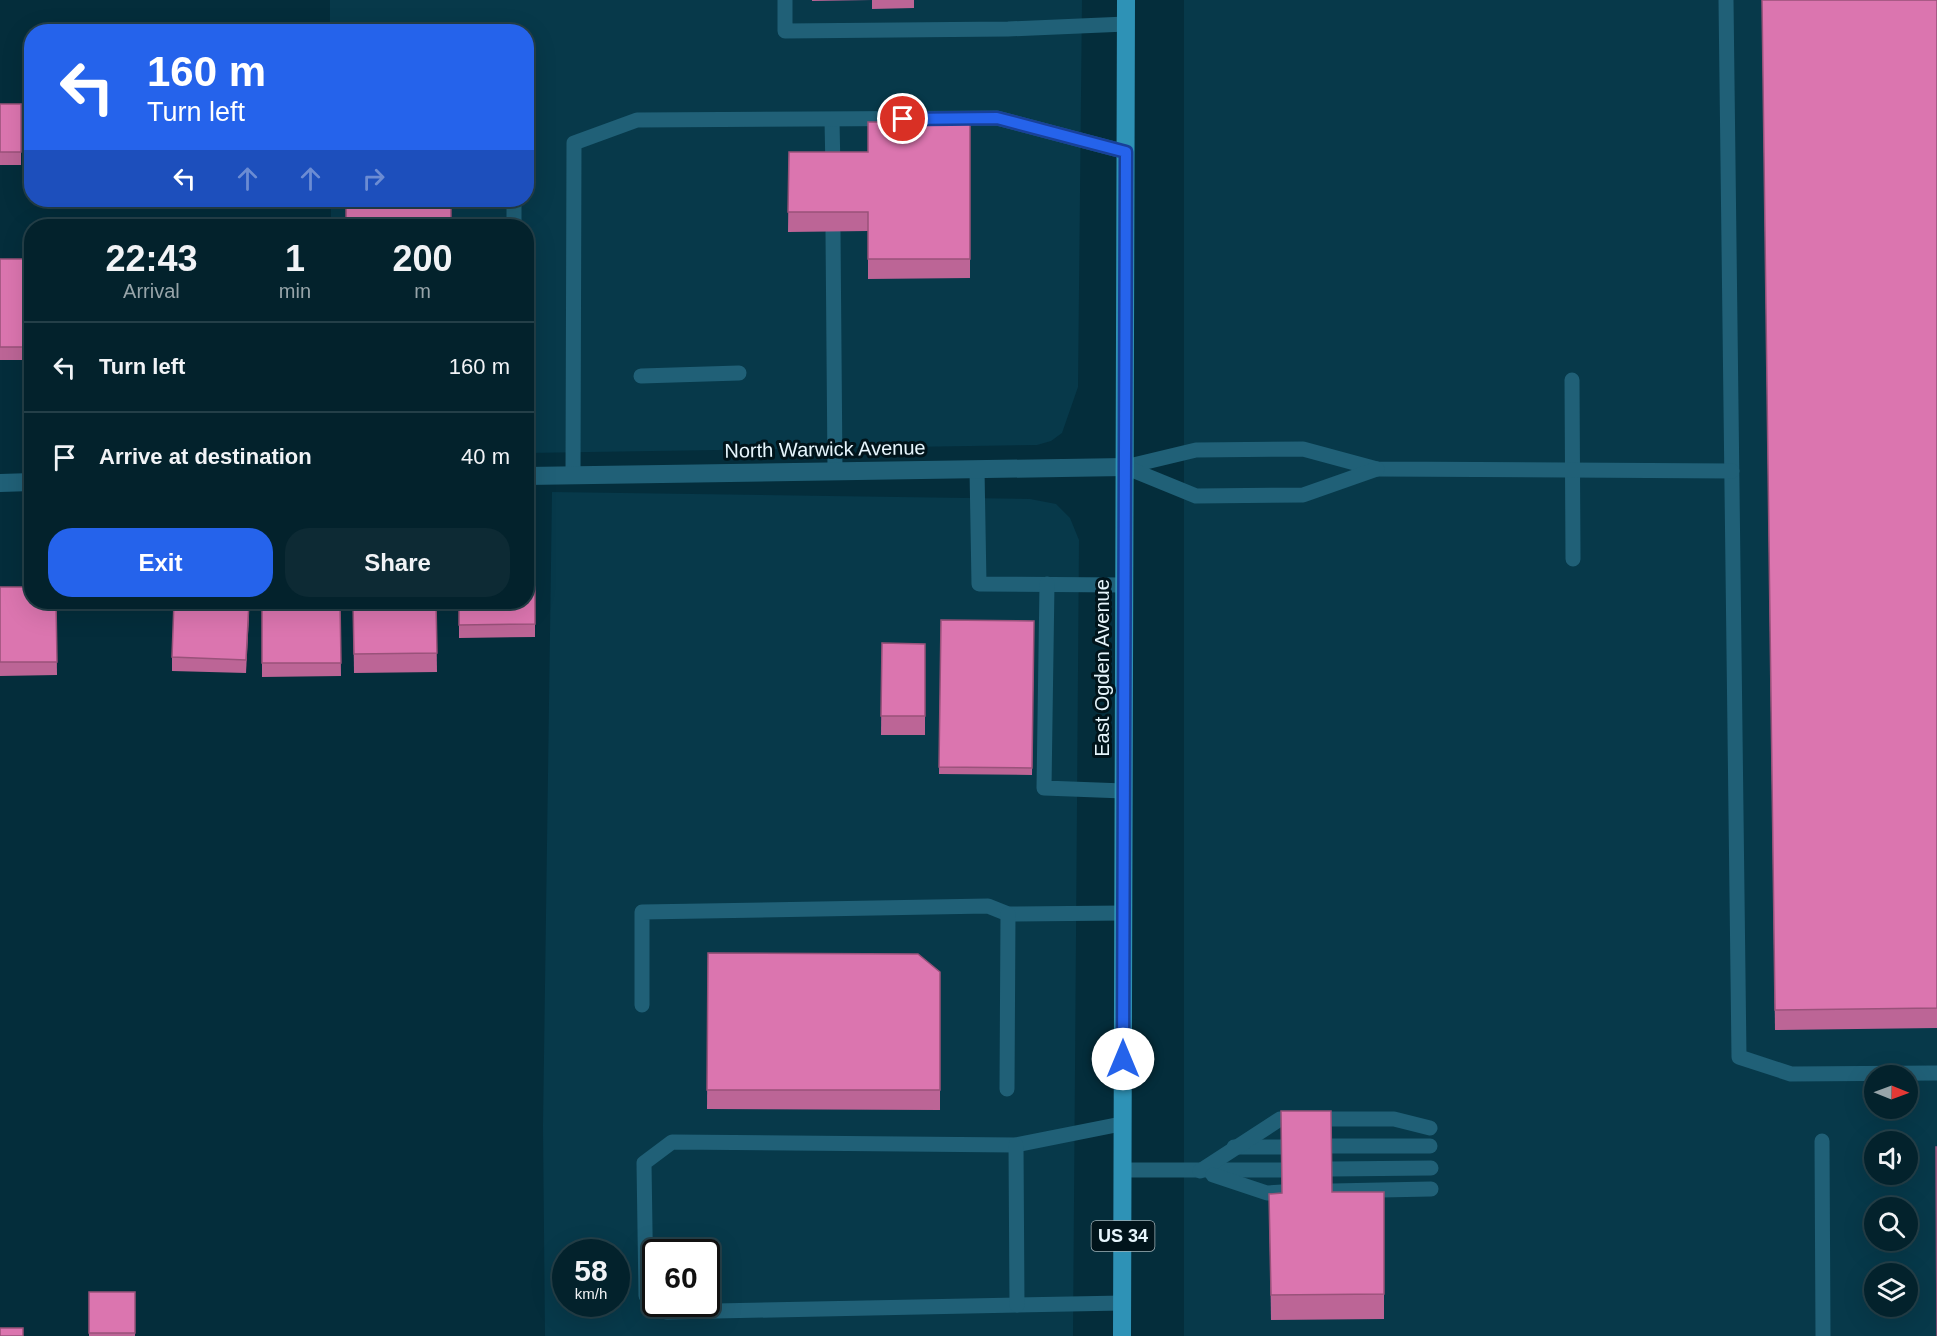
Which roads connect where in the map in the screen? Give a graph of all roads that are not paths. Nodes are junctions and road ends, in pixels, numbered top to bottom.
1 (785, 0) edge
2 (1126, 0) edge
3 (1726, 0) edge
4 (1126, 24) junction
5 (832, 120) junction
6 (1126, 152) junction
7 (833, 171) edge
8 (833, 232) edge
9 (739, 373) dead end
10 (641, 376) dead end
11 (1572, 380) dead end
12 (1125, 467) junction
13 (977, 469) junction
14 (1377, 469) junction
15 (1573, 470) junction
16 (835, 471) junction
17 (1732, 471) junction
18 (573, 475) junction
19 (534, 476) edge
20 (24, 482) edge
21 (0, 483) edge
22 (1573, 559) dead end
23 (1047, 584) junction
24 (1125, 585) junction
25 (1124, 791) junction
26 (1008, 914) junction
27 (1123, 914) junction
28 (642, 1005) dead end
29 (1937, 1073) edge
30 (1007, 1089) dead end
31 (1121, 1124) junction
32 (1430, 1128) dead end
33 (1822, 1141) dead end
34 (1016, 1145) junction
35 (1332, 1146) edge
36 (1430, 1146) dead end
37 (1233, 1147) junction
38 (1282, 1147) edge
39 (1431, 1168) dead end
40 (1123, 1170) junction
41 (1282, 1170) edge
42 (1331, 1170) edge
43 (1200, 1171) junction
44 (1431, 1189) dead end
45 (1332, 1191) edge
46 (1282, 1192) edge
47 (1123, 1302) junction
48 (1017, 1305) junction
49 (1122, 1336) edge
50 (1823, 1336) edge

1 - 4 lane
2 - 4 main road, East Ogden Avenue / US 34
3 - 17 lane
4 - 6 main road, East Ogden Avenue / US 34
5 - 6 lane
5 - 7 lane
5 - 18 lane
6 - 12 main road, East Ogden Avenue / US 34
8 - 16 lane
9 - 10 lane
11 - 15 lane
12 - 13 street, North Warwick Avenue
12 - 14 lane
12 - 14 lane
12 - 24 main road, East Ogden Avenue / US 34
13 - 16 street, North Warwick Avenue
13 - 23 lane
14 - 15 lane
15 - 17 lane
15 - 22 lane
16 - 18 street, North Warwick Avenue
17 - 29 lane
18 - 19 street, North Warwick Avenue
20 - 21 street
23 - 24 lane
23 - 25 lane
24 - 25 main road, East Ogden Avenue / US 34
25 - 27 main road, East Ogden Avenue / US 34
26 - 27 lane
26 - 28 lane
26 - 30 lane
27 - 31 main road, East Ogden Avenue / US 34
31 - 34 lane
31 - 40 main road, East Ogden Avenue / US 34
32 - 37 lane
33 - 50 lane
34 - 48 lane
34 - 48 lane
35 - 36 lane
37 - 38 lane
37 - 43 lane
39 - 42 lane
40 - 43 lane
40 - 47 main road, East Ogden Avenue / US 34
41 - 43 lane
43 - 46 lane
44 - 45 lane
47 - 48 lane
47 - 49 main road, East Ogden Avenue / US 34

